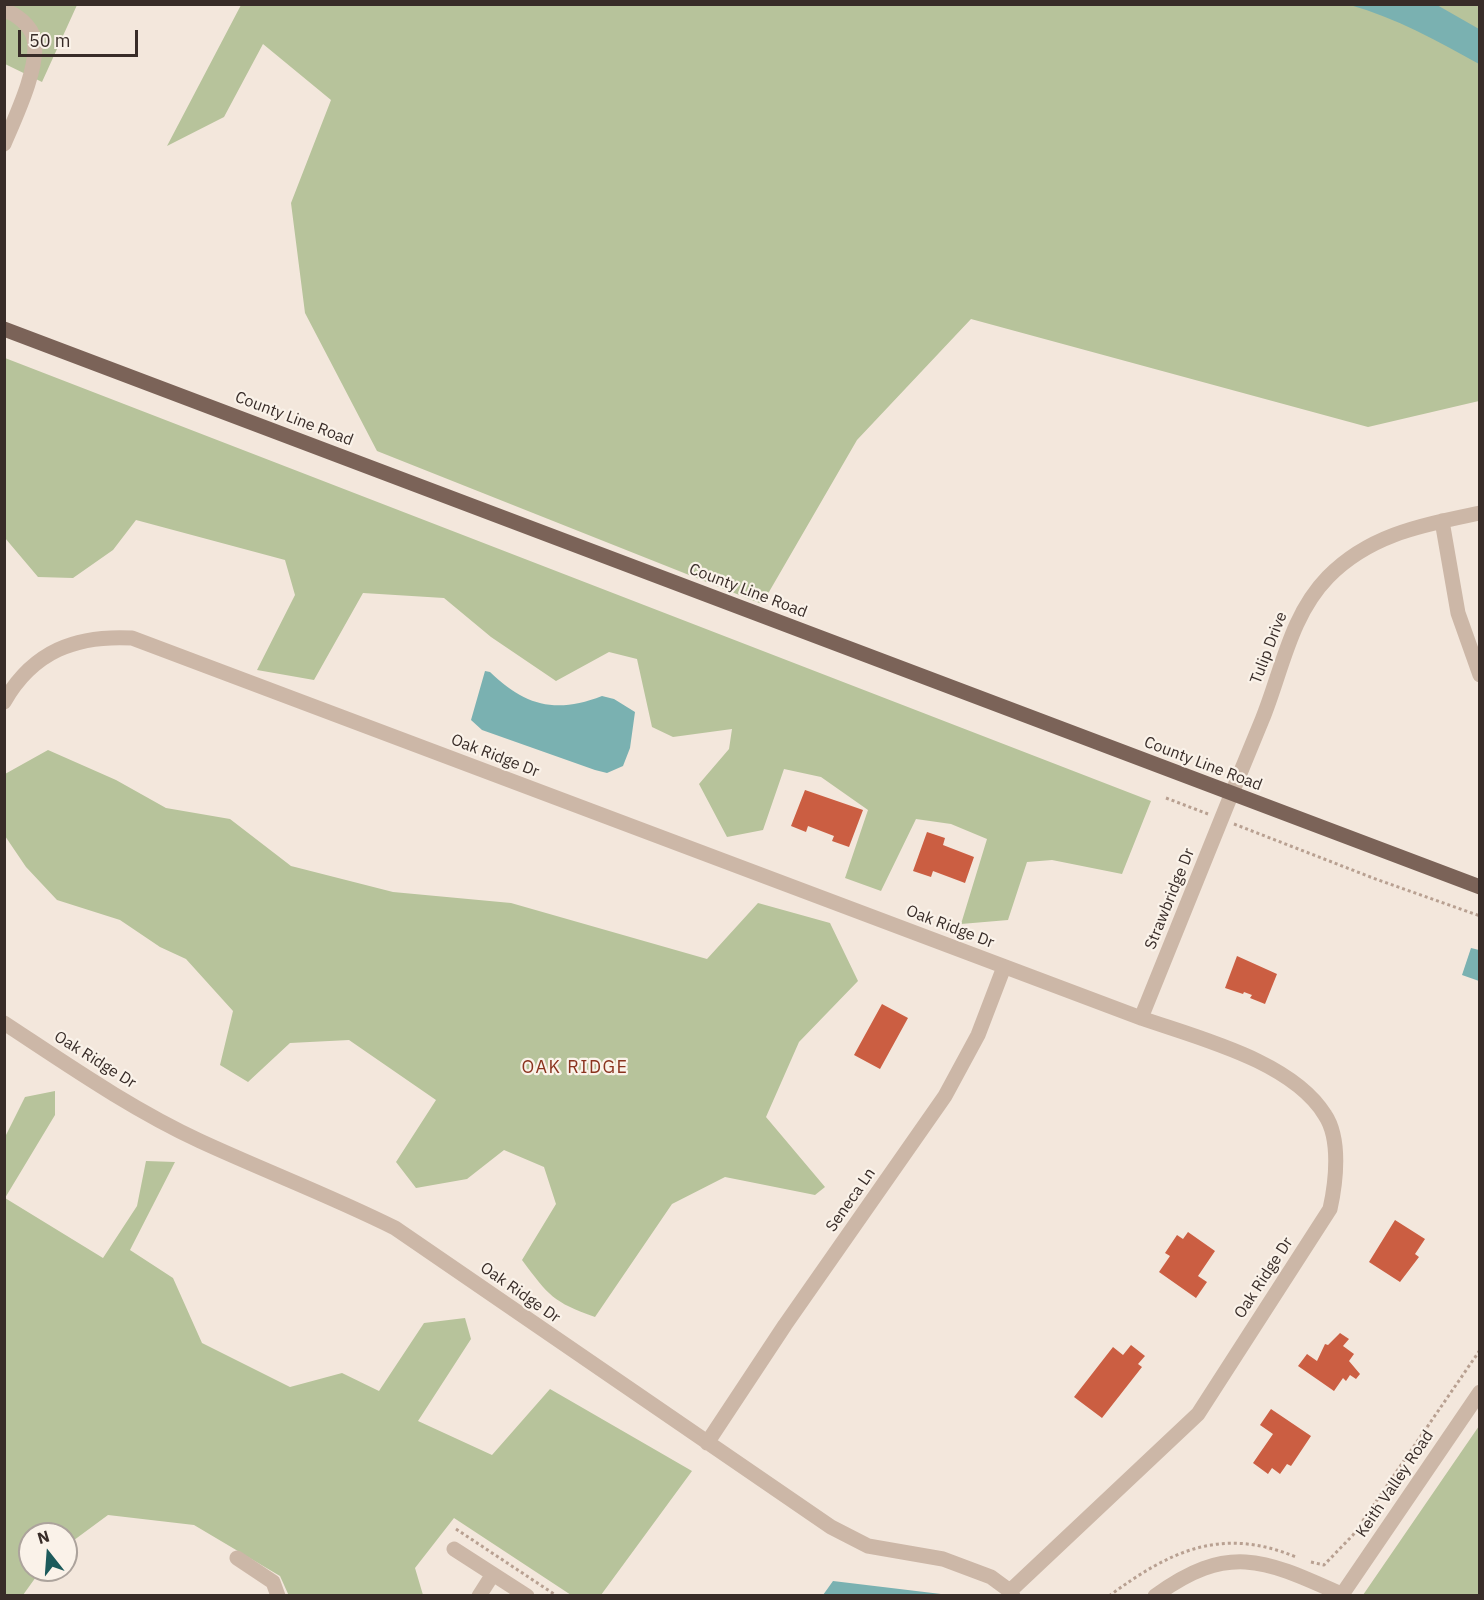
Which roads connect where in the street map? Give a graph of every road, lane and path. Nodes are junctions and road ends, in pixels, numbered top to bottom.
1 (4, 10) edge
2 (4, 144) edge
3 (4, 329) edge
4 (1479, 513) edge
5 (1442, 521) junction
6 (1479, 675) edge
7 (4, 702) edge
8 (1230, 793) junction
9 (1166, 798) dead end
10 (1221, 819) junction
11 (1479, 887) edge
12 (1479, 916) edge
13 (1004, 966) junction
14 (1141, 1018) junction
15 (4, 1023) edge
16 (1479, 1350) edge
17 (1479, 1392) edge
18 (707, 1443) junction
19 (456, 1528) dead end
20 (454, 1549) dead end
21 (237, 1558) dead end
22 (1301, 1558) dead end
23 (1307, 1561) dead end
24 (493, 1574) junction
25 (1012, 1593) edge
26 (1341, 1595) edge
27 (278, 1596) edge
28 (479, 1596) edge
29 (527, 1596) edge
30 (557, 1596) edge
31 (1109, 1596) edge
32 (1155, 1596) edge

1 - 2 street
3 - 8 main road, County Line Road
4 - 5 street, Tulip Drive
5 - 6 street
5 - 8 street, Tulip Drive
7 - 13 street, Oak Ridge Dr
8 - 10 street, Strawbridge Dr
8 - 11 main road, County Line Road
9 - 10 path
10 - 12 path
10 - 14 street, Strawbridge Dr
13 - 14 street, Oak Ridge Dr
13 - 18 street, Seneca Ln
14 - 25 street, Oak Ridge Dr
15 - 18 street, Oak Ridge Dr
16 - 23 path
17 - 26 street, Keith Valley Road
18 - 25 street, Oak Ridge Dr
19 - 30 path
20 - 24 street
21 - 27 street
22 - 31 path
24 - 28 street
24 - 29 street
26 - 32 street

